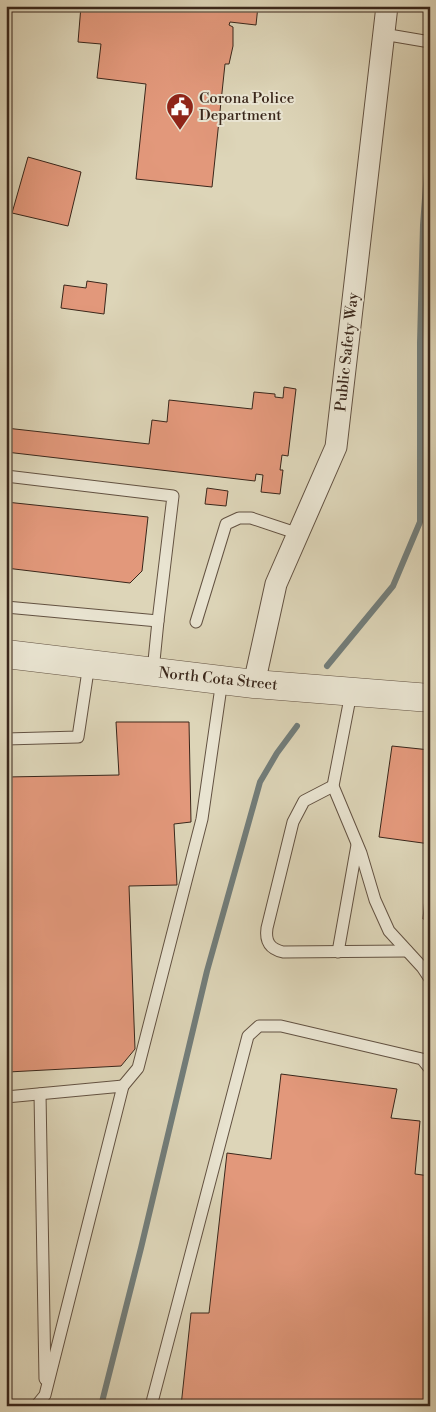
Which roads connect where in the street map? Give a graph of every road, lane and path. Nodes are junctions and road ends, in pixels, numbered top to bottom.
1 (386, 6) edge
2 (383, 34) junction
3 (430, 42) edge
4 (6, 476) edge
5 (298, 534) junction
6 (6, 607) edge
7 (158, 621) junction
8 (196, 622) dead end
9 (6, 654) edge
10 (89, 664) junction
11 (153, 672) junction
12 (222, 680) junction
13 (254, 684) junction
14 (351, 693) junction
15 (430, 698) edge
16 (6, 739) edge
17 (333, 786) junction
18 (357, 844) junction
19 (407, 951) junction
20 (338, 952) junction
21 (430, 979) edge
22 (430, 1069) edge
23 (122, 1086) junction
24 (40, 1094) junction
25 (6, 1097) edge
26 (45, 1395) junction
27 (36, 1406) edge
28 (151, 1406) edge

1 - 2 street, Public Safety Way
2 - 3 lane
2 - 5 street, Public Safety Way
4 - 7 lane
5 - 8 lane
5 - 13 street, Public Safety Way
6 - 7 lane
7 - 11 lane
9 - 10 street, North Cota Street
10 - 11 street, North Cota Street
10 - 16 lane
11 - 12 street, North Cota Street
12 - 13 street, North Cota Street
12 - 23 lane
13 - 14 street, North Cota Street
14 - 15 street, North Cota Street
14 - 17 lane
17 - 18 lane
17 - 20 lane
18 - 19 lane
18 - 20 lane
19 - 20 lane
19 - 21 lane
22 - 28 lane
23 - 24 lane
23 - 26 lane
24 - 25 lane
24 - 26 lane
26 - 27 lane

